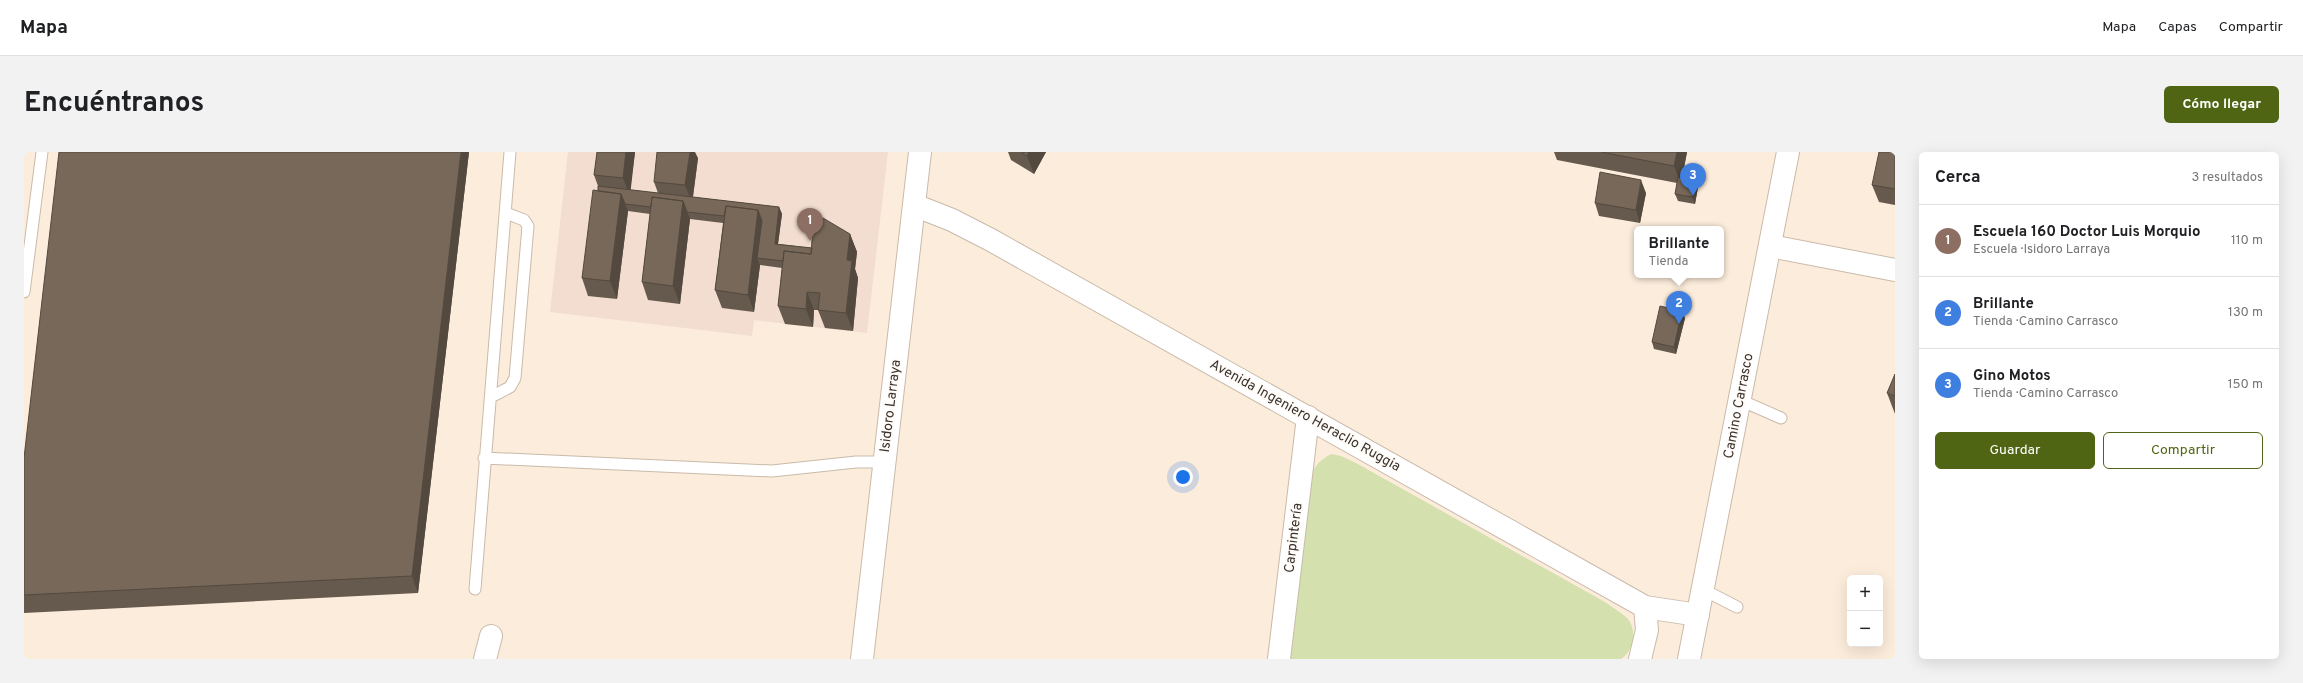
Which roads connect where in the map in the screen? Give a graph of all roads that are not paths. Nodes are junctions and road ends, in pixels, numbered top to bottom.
1 (42, 152) edge
2 (510, 152) edge
3 (920, 152) edge
4 (1788, 152) edge
5 (914, 205) junction
6 (506, 213) junction
7 (1770, 246) junction
8 (1895, 270) edge
9 (24, 292) edge
10 (491, 397) junction
11 (1740, 400) junction
12 (1308, 417) junction
13 (1781, 418) dead end
14 (484, 458) junction
15 (885, 462) junction
16 (475, 589) dead end
17 (1702, 589) junction
18 (1645, 607) junction
19 (1737, 607) dead end
20 (1698, 616) junction
21 (491, 636) dead end
22 (485, 659) edge
23 (862, 659) edge
24 (1279, 659) edge
25 (1640, 659) edge
26 (1689, 659) edge

1 - 9 lane
2 - 6 lane
3 - 5 street, Isidoro Larraya
4 - 7 street, Camino Carrasco
5 - 12 street, Avenida Ingeniero Heraclio Ruggia
5 - 15 street, Isidoro Larraya
6 - 10 lane
6 - 10 lane
7 - 8 street
7 - 11 street, Camino Carrasco
10 - 14 lane
11 - 13 lane
11 - 17 street, Camino Carrasco
12 - 18 street, Avenida Ingeniero Heraclio Ruggia
12 - 24 street, Carpintería
14 - 15 lane
14 - 16 lane
15 - 23 street, Isidoro Larraya
17 - 19 lane
17 - 20 street, Camino Carrasco
18 - 20 street, Avenida Ingeniero Heraclio Ruggia
18 - 25 street
20 - 26 street, Camino Carrasco
21 - 22 street

